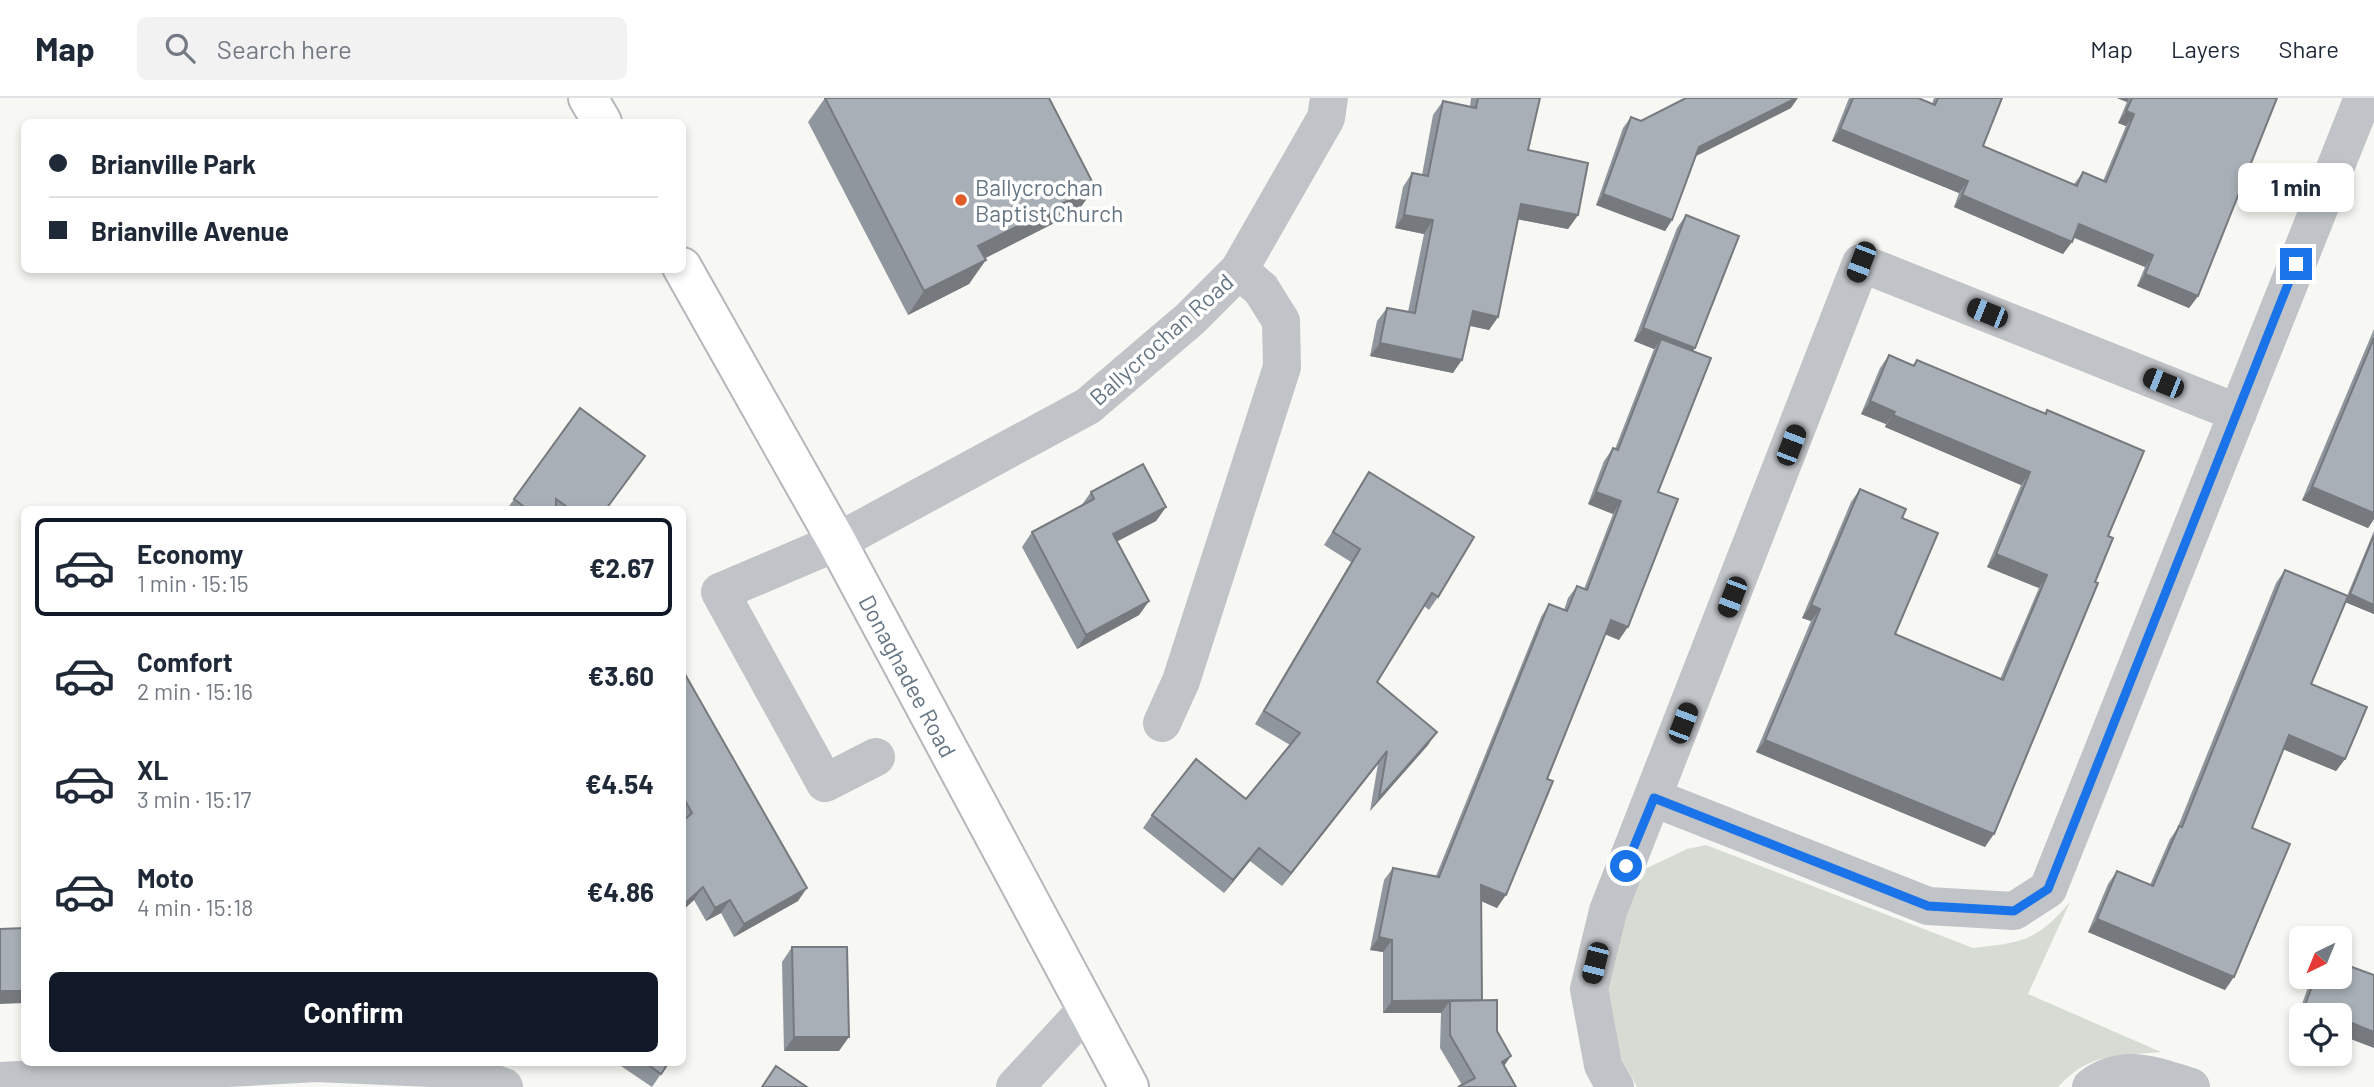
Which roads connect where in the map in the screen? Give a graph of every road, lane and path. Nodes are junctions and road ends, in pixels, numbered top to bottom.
1 (588, 98) edge
2 (1329, 98) edge
3 (2363, 98) edge
4 (600, 119) edge
5 (1239, 270) junction
6 (685, 273) edge
7 (2238, 413) junction
8 (837, 542) junction
9 (1162, 723) dead end
10 (876, 757) dead end
11 (1654, 798) junction
12 (1086, 1010) junction
13 (269, 1066) edge
14 (385, 1066) edge
15 (3, 1083) edge
16 (504, 1087) edge
17 (1015, 1087) edge
18 (1129, 1087) edge
19 (1615, 1087) edge
20 (2091, 1087) edge
21 (2191, 1087) edge

1 - 4 main road
2 - 5 street, Ballycrochan Road
3 - 7 street
5 - 8 street, Ballycrochan Road
5 - 9 street
6 - 8 main road, Donaghadee Road
7 - 11 street
7 - 11 street
8 - 10 street, Ballycrochan Road
8 - 12 main road, Donaghadee Road
11 - 19 street
12 - 17 street
12 - 18 main road, Donaghadee Road
13 - 15 street
14 - 16 street
20 - 21 street

